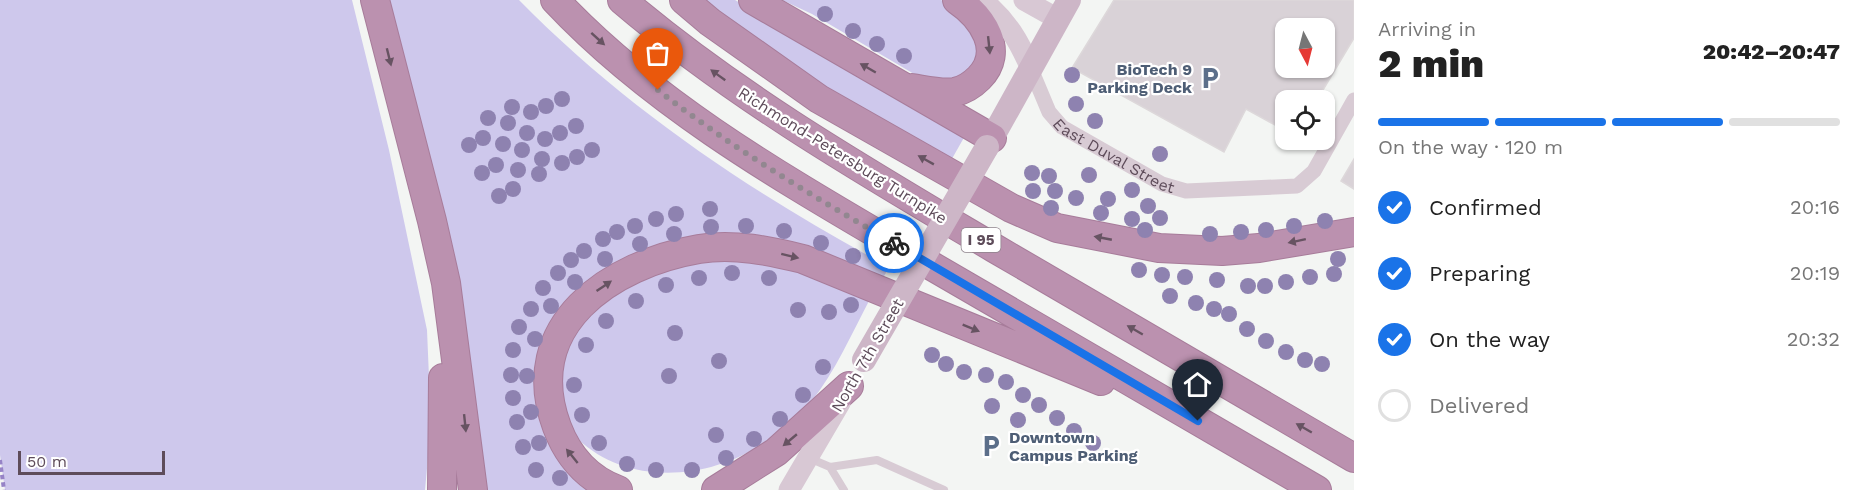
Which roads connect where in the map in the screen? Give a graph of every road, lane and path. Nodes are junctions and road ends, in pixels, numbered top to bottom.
1 (375, 0) edge
2 (555, 0) edge
3 (622, 0) edge
4 (684, 0) edge
5 (753, 0) edge
6 (957, 0) edge
7 (982, 0) edge
8 (1024, 0) edge
9 (1064, 10) edge
10 (1030, 69) junction
11 (899, 86) junction
12 (1354, 100) edge
13 (989, 142) junction
14 (432, 221) junction
15 (1354, 232) edge
16 (849, 386) junction
17 (1198, 421) junction
18 (808, 457) junction
19 (1354, 458) edge
20 (0, 460) edge
21 (830, 467) junction
22 (745, 473) junction
23 (4, 490) edge
24 (442, 490) edge
25 (472, 490) edge
26 (618, 490) edge
27 (701, 490) edge
28 (716, 490) edge
29 (789, 490) edge
30 (844, 490) edge
31 (944, 490) edge
32 (1317, 490) edge

1 -> 14 highway
2 -> 17 highway
19 -> 3 highway, Richmond-Petersburg Turnpike / I 95
15 -> 4 highway
11 -> 5 highway
6 -> 11 highway
7 - 10 street, East Duval Street
8 - 9 street
9 - 10 main road, North 7th Street
10 - 12 street, East Duval Street
10 - 13 main road, North 7th Street
11 - 13 highway
13 - 16 main road, North 7th Street, bridge
14 - 24 highway
14 -> 25 highway
16 - 18 street, North 7th Street
16 -> 22 highway
26 -> 17 highway
17 - 32 highway
18 - 21 lane
18 - 29 street, North 7th Street
20 - 23 path
21 - 30 lane
21 - 31 lane
22 - 27 highway
22 - 28 highway

